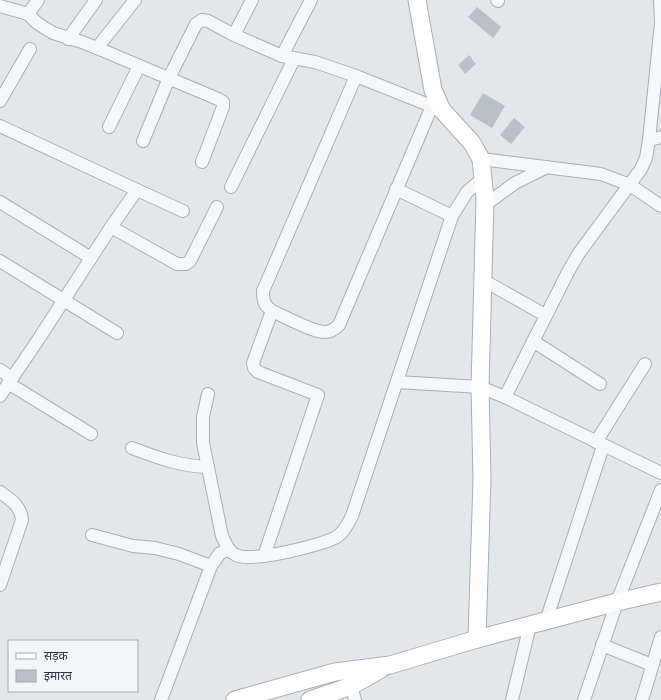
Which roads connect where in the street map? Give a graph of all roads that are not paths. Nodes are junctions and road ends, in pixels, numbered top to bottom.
1 (38, 0) edge
2 (96, 0) edge
3 (135, 0) edge
4 (252, 0) edge
5 (311, 0) edge
6 (417, 0) edge
7 (660, 0) edge
8 (0, 6) edge
9 (28, 14) junction
10 (234, 36) junction
11 (68, 39) junction
12 (97, 48) junction
13 (30, 49) dead end
14 (282, 56) junction
15 (294, 59) junction
16 (139, 66) junction
17 (356, 76) junction
18 (169, 78) junction
19 (0, 101) edge
20 (437, 108) junction
21 (0, 126) edge
22 (109, 127) dead end
23 (655, 138) edge
24 (143, 141) dead end
25 (481, 159) junction
26 (202, 162) dead end
27 (548, 167) junction
28 (484, 177) junction
29 (630, 185) junction
30 (231, 187) dead end
31 (396, 189) junction
32 (137, 190) junction
33 (0, 202) edge
34 (485, 205) junction
35 (661, 206) edge
36 (217, 208) dead end
37 (183, 211) dead end
38 (452, 216) junction
39 (111, 227) junction
40 (91, 258) junction
41 (0, 261) edge
42 (482, 280) junction
43 (64, 300) junction
44 (272, 311) junction
45 (545, 316) junction
46 (116, 333) dead end
47 (533, 341) junction
48 (645, 364) dead end
49 (0, 370) edge
50 (10, 381) junction
51 (397, 382) junction
52 (600, 384) dead end
53 (480, 387) junction
54 (208, 394) dead end
55 (0, 396) edge
56 (505, 397) junction
57 (91, 434) dead end
58 (600, 444) junction
59 (132, 448) dead end
60 (208, 467) junction
61 (661, 473) edge
62 (661, 490) edge
63 (0, 492) edge
64 (92, 536) dead end
65 (228, 550) junction
66 (264, 556) junction
67 (211, 566) junction
68 (0, 584) edge
69 (661, 592) edge
70 (617, 602) junction
71 (546, 621) junction
72 (530, 625) junction
73 (661, 637) edge
74 (477, 639) junction
75 (602, 645) junction
76 (390, 665) junction
77 (652, 665) junction
78 (353, 693) edge
79 (263, 696) edge
80 (161, 700) edge
81 (235, 700) edge
82 (310, 700) edge
83 (512, 700) edge
84 (584, 700) edge
85 (642, 700) edge

1 - 9 street
2 - 11 street
3 - 12 street
4 - 10 street
5 - 14 street
6 - 20 street
7 - 23 street
8 - 9 street
9 - 11 street
10 - 14 street
10 - 18 street
11 - 12 street
12 - 16 street
13 - 19 street
14 - 15 street
15 - 17 street
15 - 30 street
16 - 18 street
16 - 22 street
17 - 20 street
17 - 44 street
18 - 24 street
18 - 26 street
20 - 25 street
20 - 31 street
21 - 32 street
23 - 29 street
25 - 27 street
25 - 28 street
27 - 29 street
27 - 34 street
28 - 34 street
28 - 38 street
29 - 35 street
29 - 45 street
31 - 38 street
31 - 44 street
32 - 37 street
32 - 39 street
33 - 40 street
34 - 42 street
36 - 39 street
38 - 51 street
39 - 40 street
40 - 43 street
41 - 43 street
42 - 45 street
42 - 53 street
43 - 46 street
43 - 50 street
44 - 66 street
45 - 47 street
47 - 52 street
47 - 56 street
48 - 58 street
49 - 50 street
50 - 55 street
50 - 57 street
51 - 53 street
51 - 66 street
53 - 56 street
53 - 74 street
54 - 60 street
56 - 58 street
58 - 61 street
58 - 71 street
59 - 60 street
60 - 65 street
62 - 70 street
63 - 68 street
64 - 67 street
65 - 66 street
65 - 67 street
67 - 80 street
69 - 70 street
70 - 71 street
70 - 75 street
71 - 72 street
72 - 74 street
72 - 83 street
73 - 77 street
74 - 76 street
75 - 77 street
75 - 84 street
76 - 78 street
76 - 79 street
77 - 85 street
78 - 82 street
79 - 81 street

